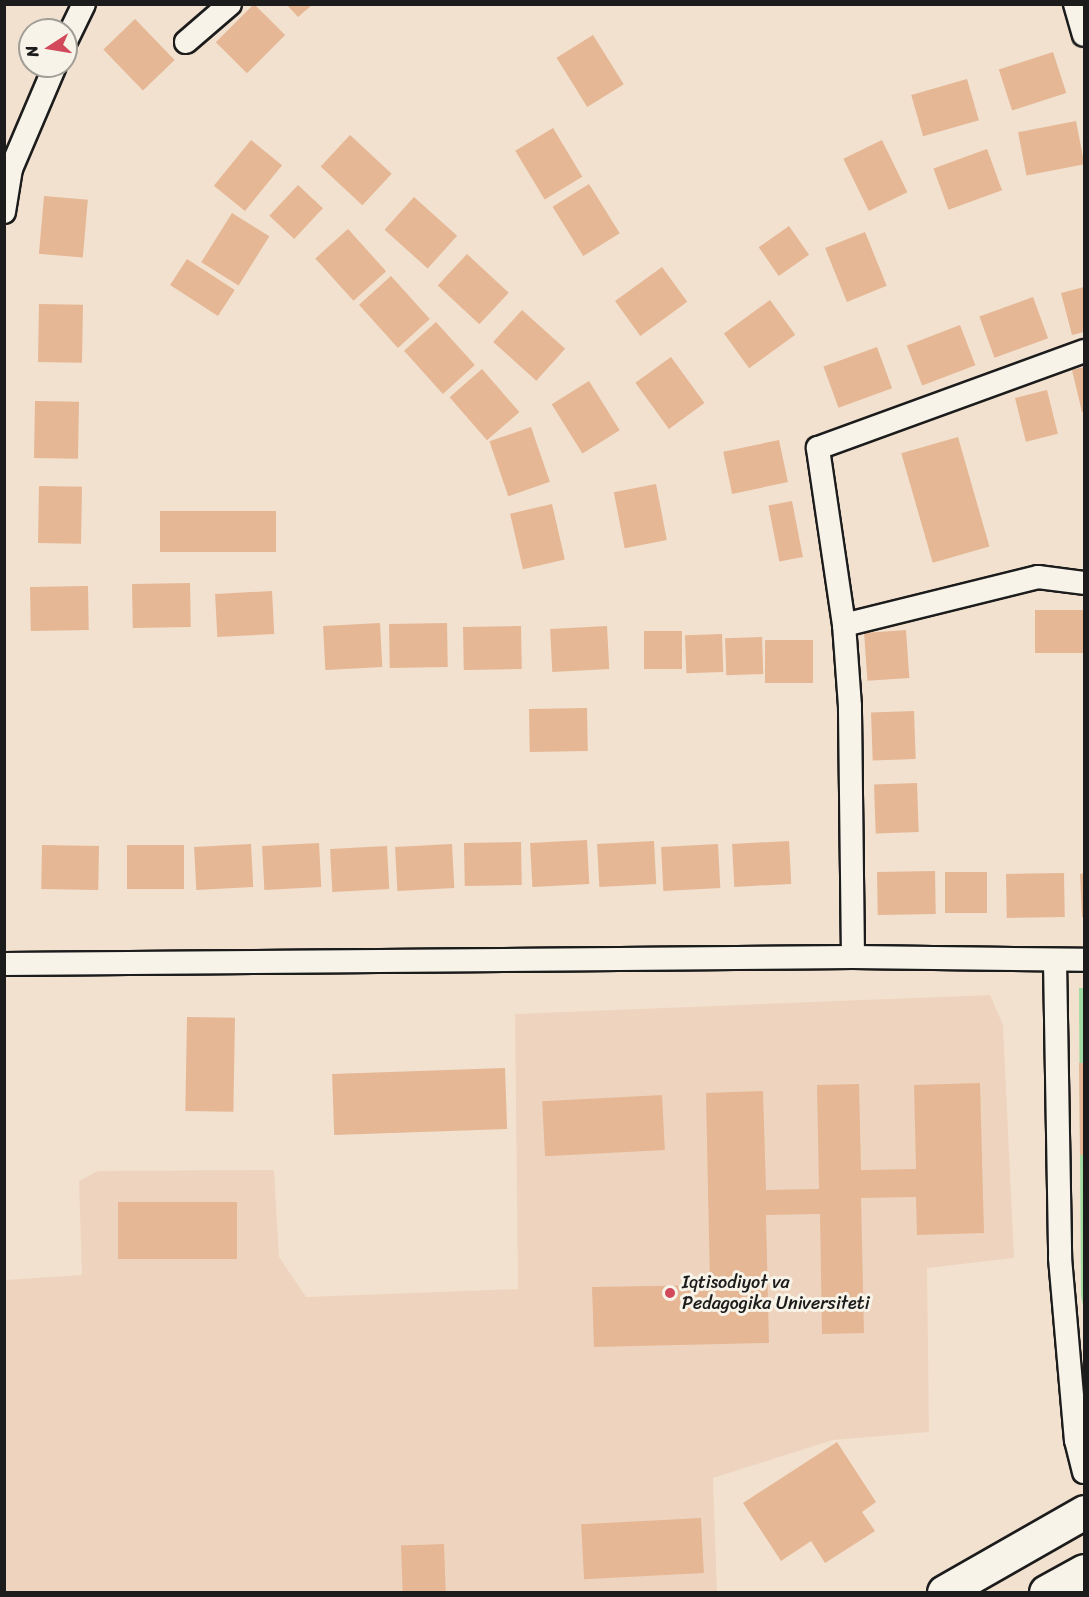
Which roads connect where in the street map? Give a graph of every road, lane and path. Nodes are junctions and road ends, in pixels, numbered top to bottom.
1 (84, 4) edge
2 (230, 4) edge
3 (1075, 4) edge
4 (77, 18) edge
5 (1084, 35) edge
6 (186, 42) dead end
7 (50, 78) edge
8 (4, 212) edge
9 (1084, 351) edge
10 (1084, 583) edge
11 (844, 625) junction
12 (853, 957) junction
13 (1084, 960) edge
14 (1055, 961) junction
15 (4, 964) edge
16 (1084, 1472) edge
17 (1084, 1512) edge
18 (1084, 1571) edge
19 (944, 1593) edge
20 (1046, 1593) edge

1 - 4 street
2 - 6 street
3 - 5 street
7 - 8 street
9 - 11 street
10 - 11 street
11 - 12 street
12 - 14 street
12 - 15 street
13 - 14 street
14 - 16 street
17 - 19 highway
18 - 20 highway

